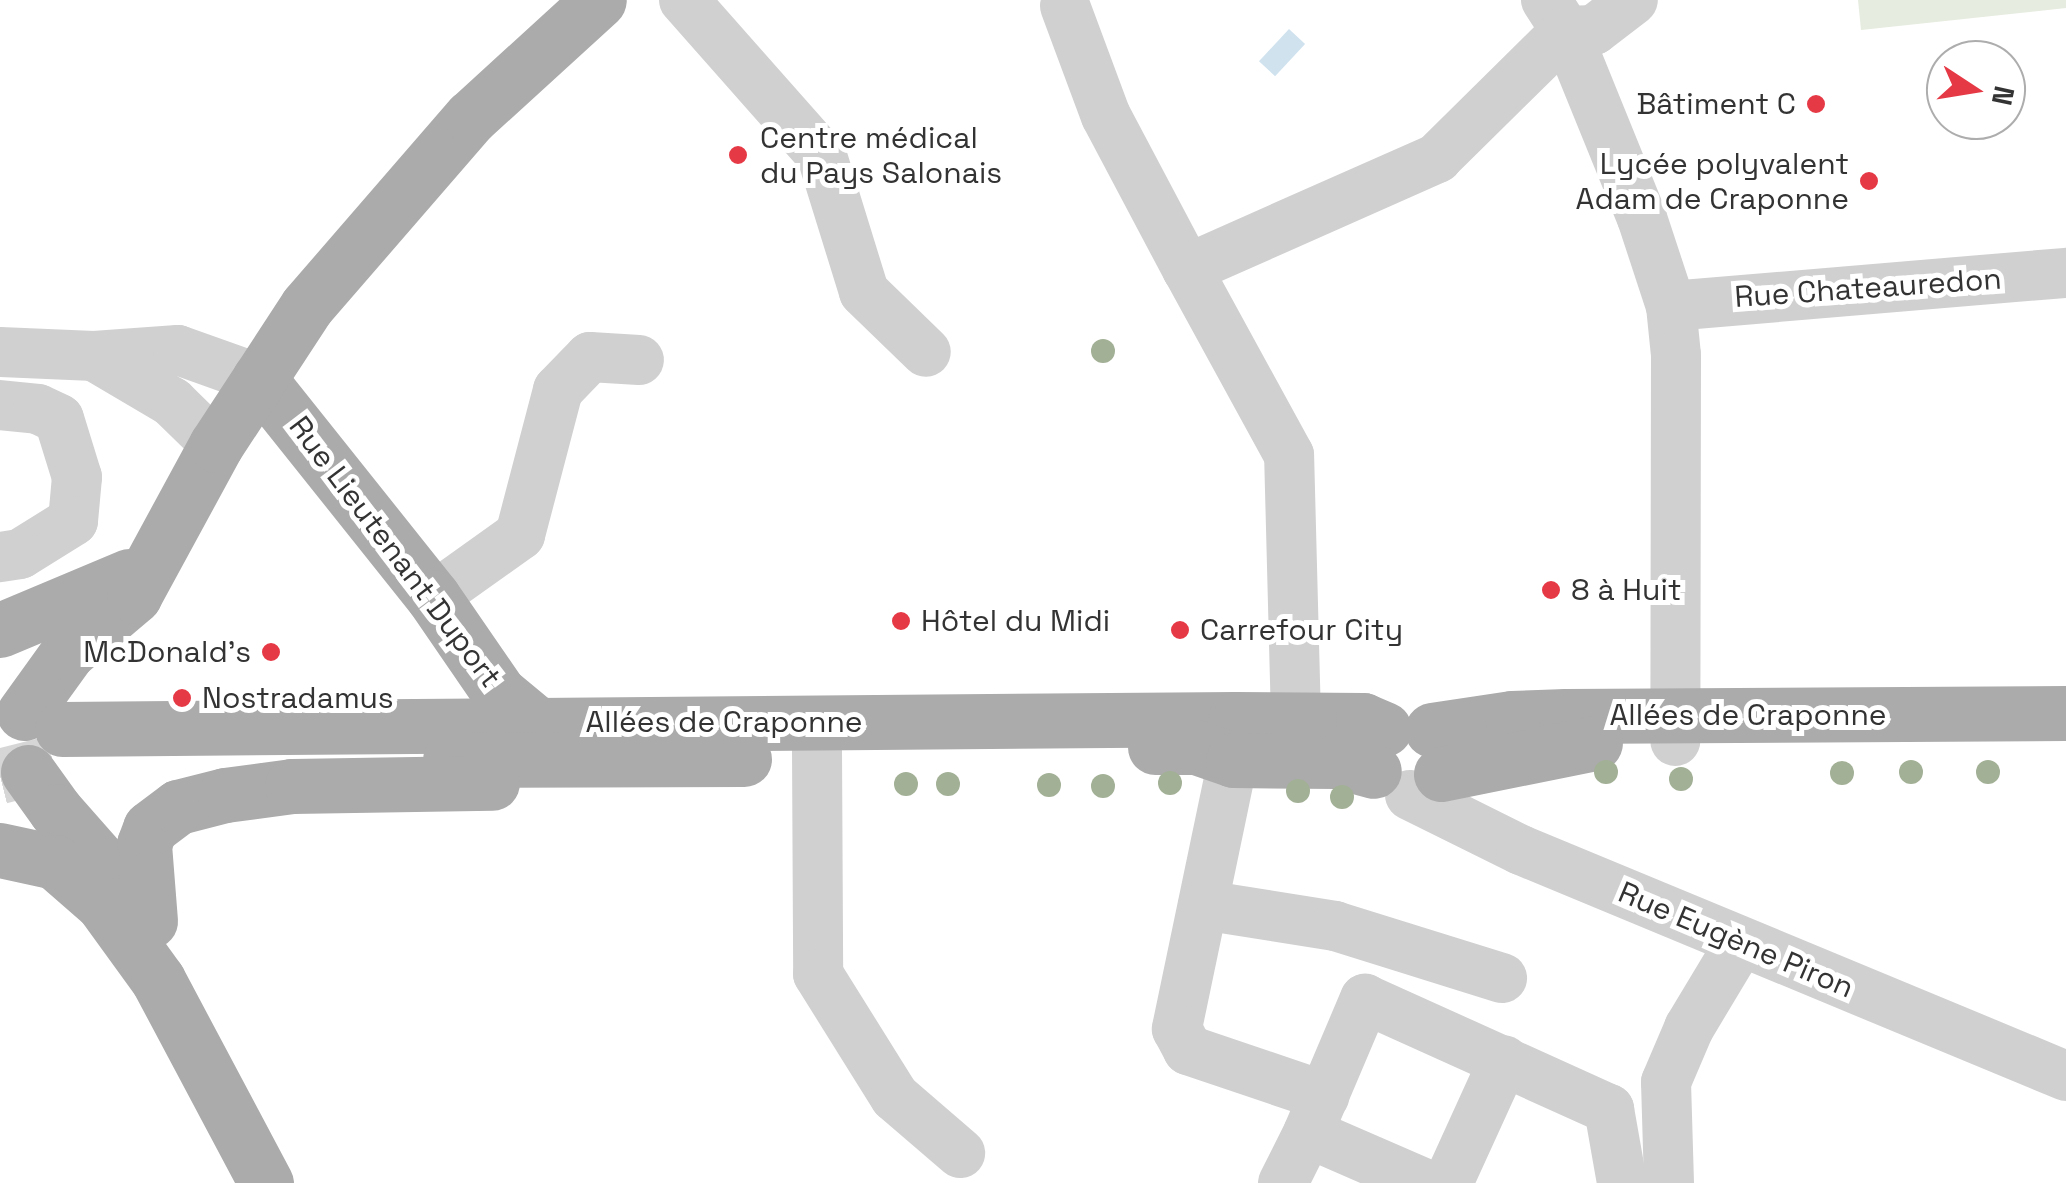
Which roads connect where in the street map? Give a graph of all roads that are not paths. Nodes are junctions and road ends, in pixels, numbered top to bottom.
1 (599, 0) edge
2 (684, 0) edge
3 (1634, 0) edge
4 (1065, 6) dead end
5 (1556, 16) edge
6 (1187, 269) junction
7 (2066, 274) edge
8 (1671, 306) junction
9 (0, 352) edge
10 (926, 352) dead end
11 (94, 356) junction
12 (639, 360) dead end
13 (259, 378) junction
14 (0, 405) edge
15 (0, 425) edge
16 (68, 442) junction
17 (216, 444) junction
18 (0, 536) edge
19 (50, 538) junction
20 (0, 557) edge
21 (146, 568) junction
22 (432, 598) junction
23 (0, 630) edge
24 (2066, 713) edge
25 (1296, 719) junction
26 (534, 722) junction
27 (1675, 728) junction
28 (408, 729) junction
29 (35, 731) edge
30 (1234, 739) junction
31 (2066, 740) edge
32 (817, 749) junction
33 (1408, 760) junction
34 (617, 762) junction
35 (0, 827) edge
36 (0, 850) edge
37 (1203, 905) junction
38 (150, 921) junction
39 (1740, 943) junction
40 (1502, 978) dead end
41 (158, 980) junction
42 (1504, 1060) junction
43 (2066, 1076) edge
44 (1608, 1109) junction
45 (1316, 1115) junction
46 (1667, 1132) junction
47 (960, 1153) dead end
48 (266, 1183) edge
49 (1283, 1183) edge
50 (1423, 1183) edge
51 (1448, 1183) edge
52 (1622, 1183) edge
53 (1668, 1183) edge

1 - 13 main road
2 - 10 street
3 - 5 street
4 - 6 street
5 - 6 street
5 - 8 street
6 - 25 street
7 - 8 street, Rue Chateauredon
8 - 27 street
9 - 11 street
11 - 13 street
11 - 17 street
12 - 22 street
13 - 17 main road
13 - 22 main road, Rue Lieutenant Duport
14 - 16 street
15 - 16 street
16 - 19 street
17 - 21 main road
18 - 19 street
19 - 20 street
21 - 23 main road
21 - 29 main road
22 - 26 main road, Rue Lieutenant Duport
24 - 27 main road, Allées de Craponne
25 - 30 main road, Allées de Craponne
25 - 33 main road, Allées de Craponne
26 - 28 main road, Allées de Craponne
26 - 30 main road, Allées de Craponne
27 - 31 main road, Allées de Craponne
27 - 33 main road, Allées de Craponne
28 - 29 main road, Allées de Craponne
28 - 34 main road
29 - 34 main road, Allées de Craponne
29 - 35 main road
29 - 38 main road
30 - 32 main road, Allées de Craponne
30 - 33 main road, Allées de Craponne
30 - 37 street
32 - 34 main road, Allées de Craponne
32 - 47 street
33 - 39 street, Rue Eugène Piron
34 - 38 main road
36 - 41 main road
37 - 40 street
37 - 45 street
38 - 41 main road
39 - 43 street, Rue Eugène Piron
39 - 46 street
41 - 48 main road
42 - 44 street
42 - 45 street
42 - 51 street
44 - 46 street
44 - 52 street
45 - 49 street
45 - 50 street
46 - 53 street

